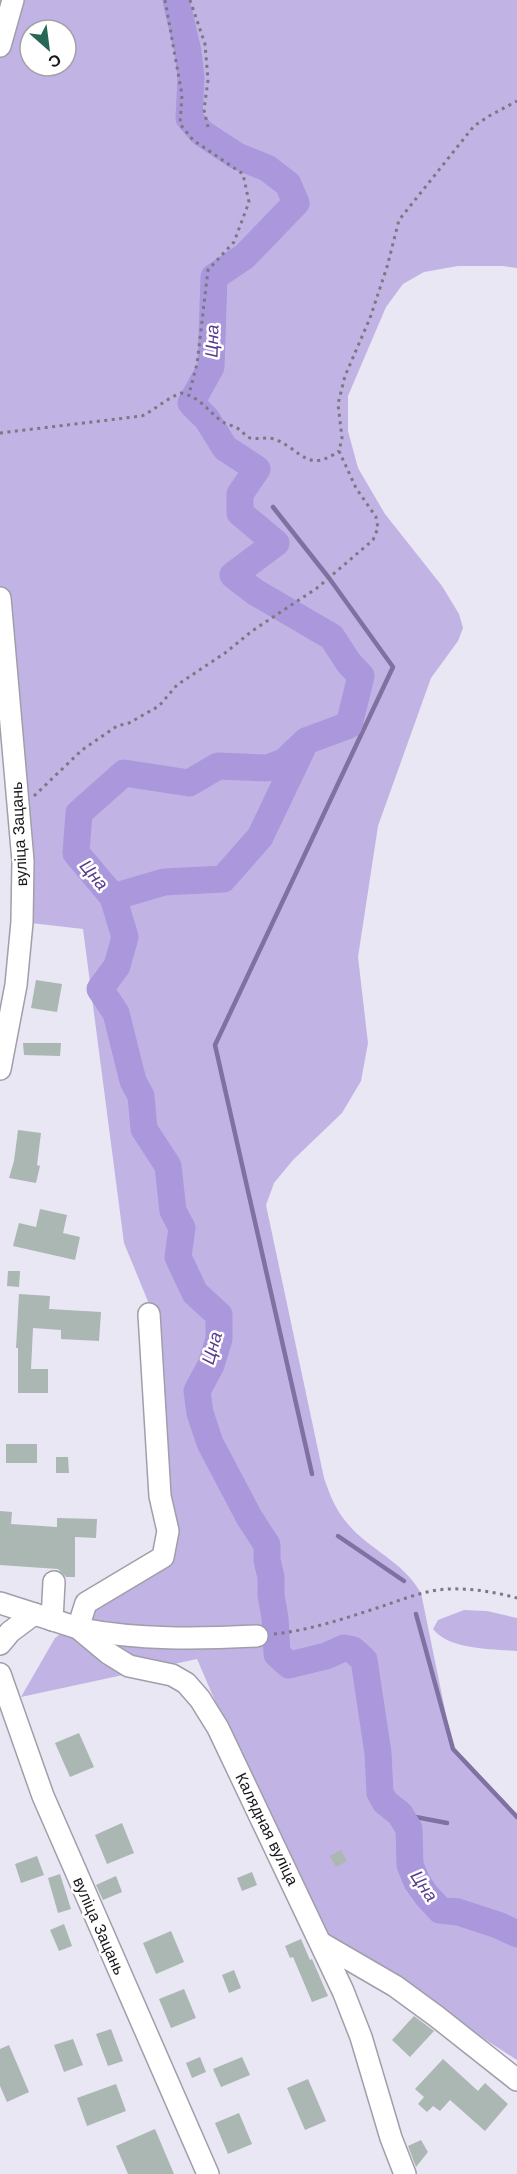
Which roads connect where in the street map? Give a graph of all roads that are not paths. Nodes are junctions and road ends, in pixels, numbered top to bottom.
1 (13, 0) edge
2 (0, 46) edge
3 (0, 598) edge
4 (0, 1069) edge
5 (149, 1314) dead end
6 (54, 1582) dead end
7 (0, 1603) edge
8 (43, 1617) junction
9 (78, 1628) junction
10 (257, 1636) dead end
11 (0, 1644) edge
12 (0, 1674) edge
13 (321, 1943) junction
14 (517, 2080) edge
15 (208, 2174) edge
16 (405, 2174) edge

1 - 2 street
3 - 4 street, вуліца Зацань
5 - 9 street
6 - 8 street
7 - 8 street, Калядная вуліца
8 - 9 street, Калядная вуліца
8 - 11 street
9 - 10 street
9 - 13 street, Калядная вуліца
12 - 15 street, вуліца Зацань
13 - 14 street
13 - 16 street, Калядная вуліца

